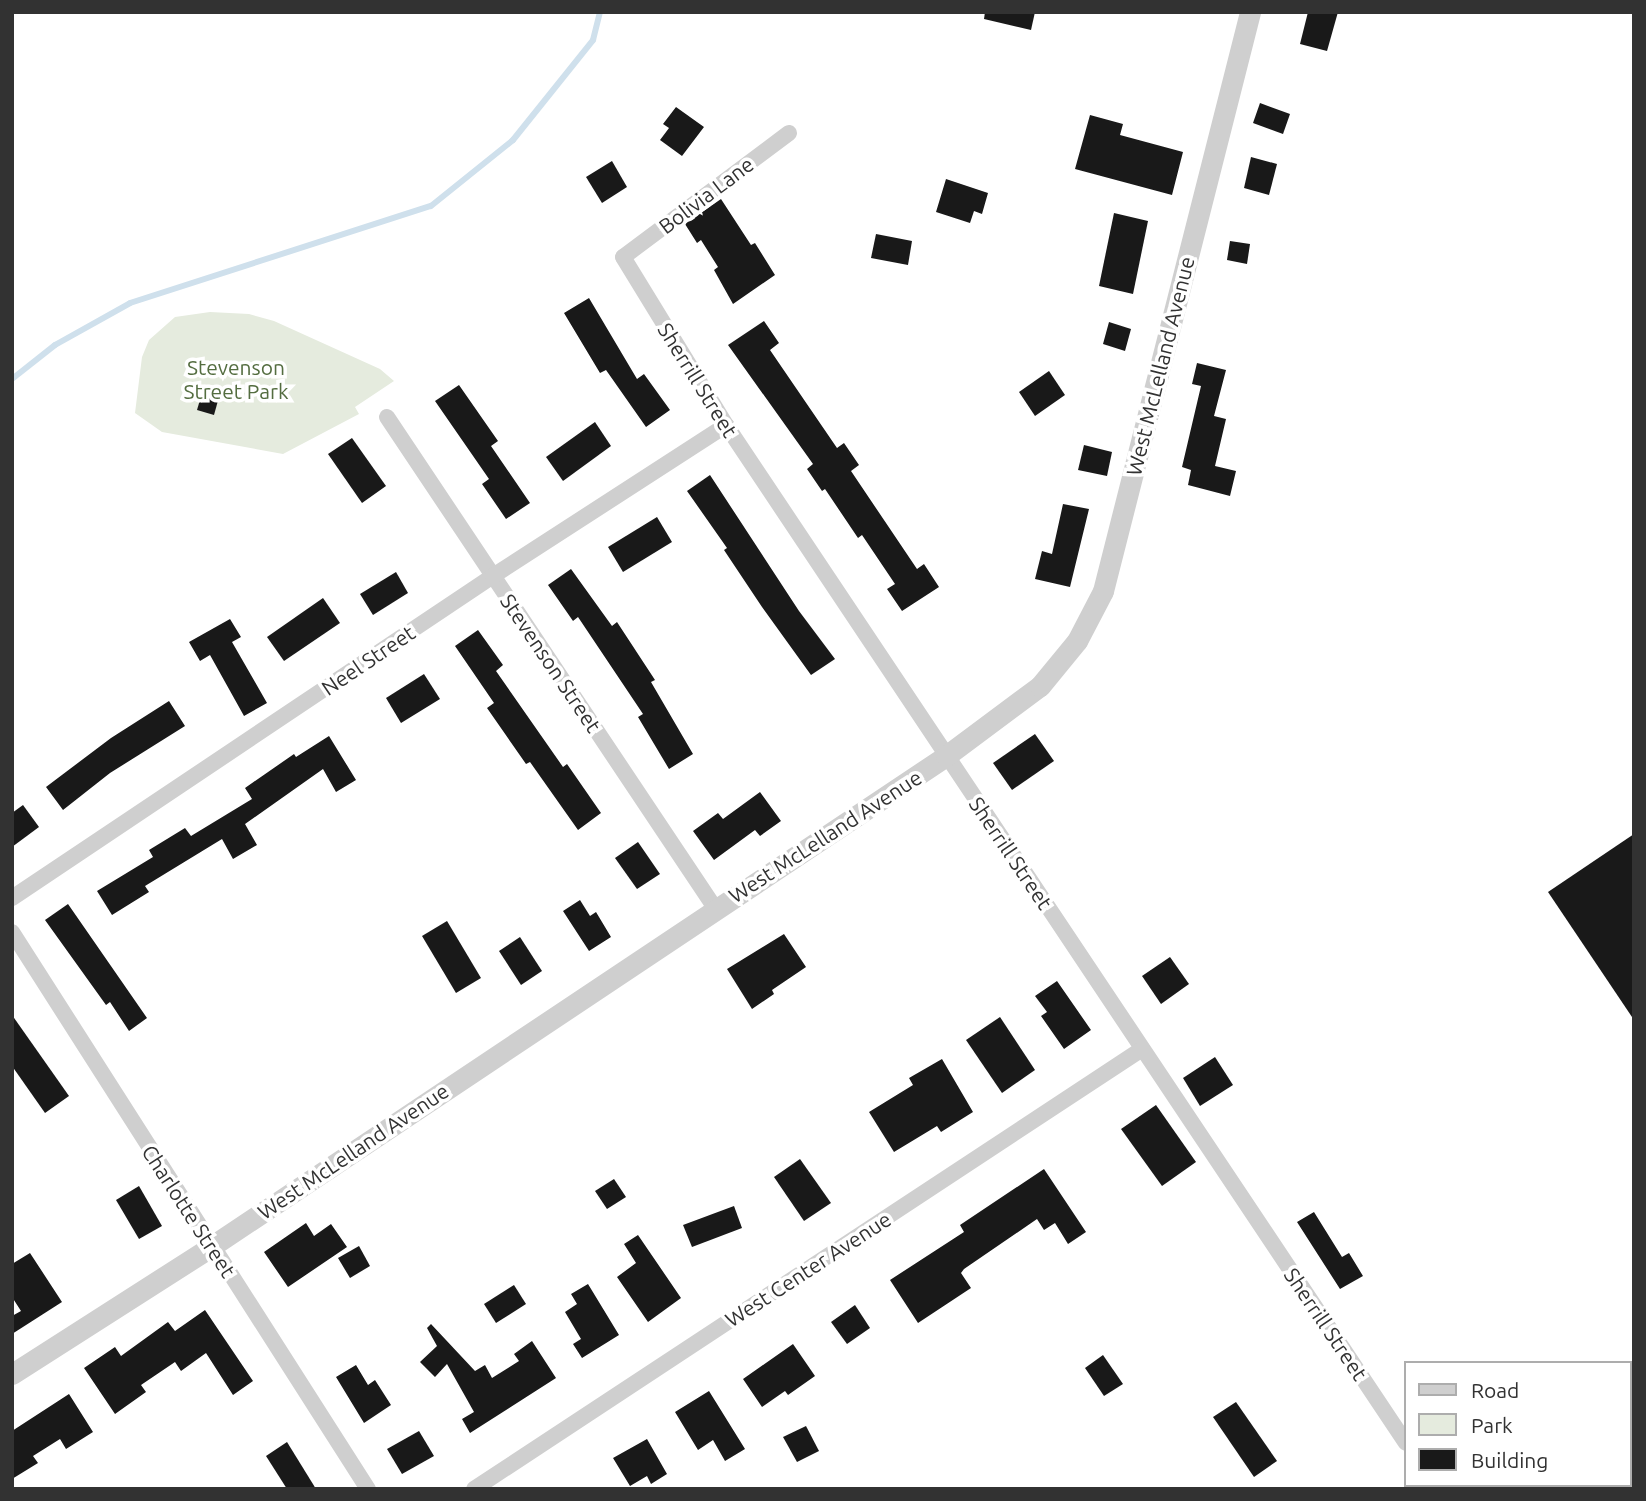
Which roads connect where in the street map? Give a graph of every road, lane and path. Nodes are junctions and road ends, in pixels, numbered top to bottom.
1 (1250, 12) edge
2 (789, 133) dead end
3 (623, 257) joint
4 (387, 417) dead end
5 (726, 425) junction
6 (493, 576) junction
7 (946, 756) junction
8 (12, 898) edge
9 (715, 908) junction
10 (12, 932) edge
11 (1142, 1049) junction
12 (212, 1245) junction
13 (12, 1374) edge
14 (1404, 1440) edge
15 (368, 1489) edge
16 (474, 1489) edge

1 - 7 street, West McLelland Avenue
2 - 3 street, Bolivia Lane
3 - 5 street, Sherrill Street
4 - 6 street, Stevenson Street
5 - 6 street, Neel Street
5 - 7 street, Sherrill Street
6 - 8 street, Neel Street
6 - 9 street, Stevenson Street
7 - 9 street, West McLelland Avenue
7 - 11 street, Sherrill Street
9 - 12 street, West McLelland Avenue
10 - 12 street, Charlotte Street
11 - 14 street, Sherrill Street
11 - 16 street, West Center Avenue
12 - 13 street, West McLelland Avenue
12 - 15 street, Charlotte Street

